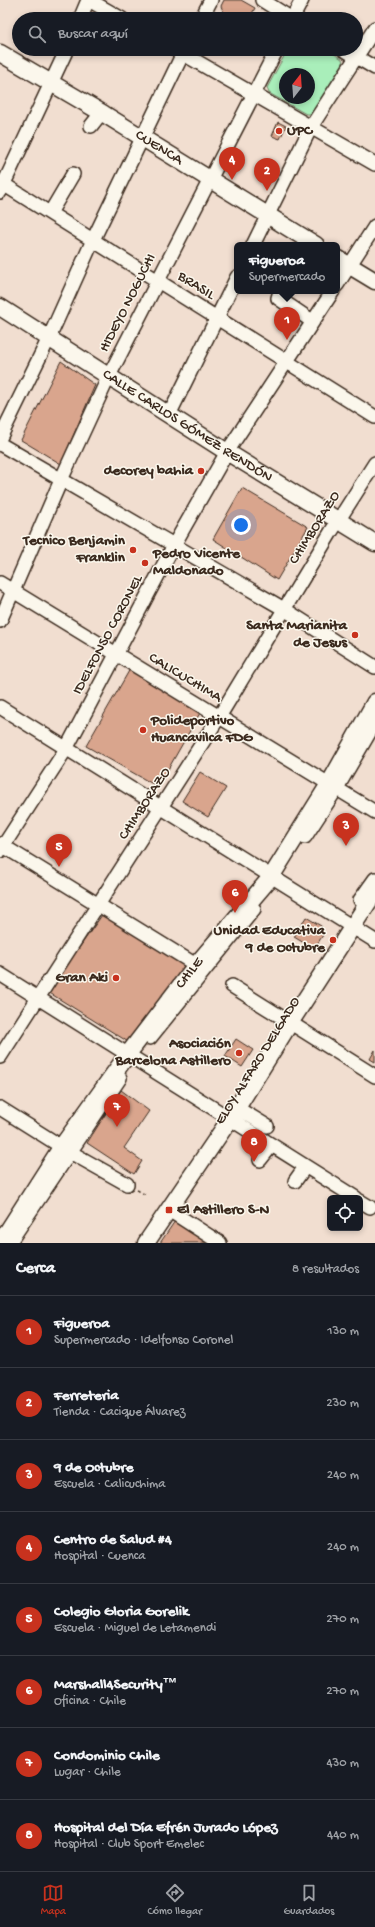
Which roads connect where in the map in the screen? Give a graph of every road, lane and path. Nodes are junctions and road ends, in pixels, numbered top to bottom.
1 (89, 0) edge
2 (211, 0) edge
3 (262, 0) edge
4 (302, 0) edge
5 (83, 12) edge
6 (110, 12) edge
7 (205, 12) edge
8 (281, 12) edge
9 (296, 12) edge
10 (375, 28) edge
11 (363, 46) edge
12 (0, 53) edge
13 (64, 56) edge
14 (178, 56) edge
15 (191, 56) edge
16 (273, 56) edge
17 (356, 57) joint
18 (375, 68) edge
19 (51, 83) junction
20 (254, 94) junction
21 (102, 112) junction
22 (91, 126) dead end
23 (311, 127) junction
24 (144, 138) junction
25 (375, 164) edge
26 (73, 174) dead end
27 (210, 180) junction
28 (1, 187) edge
29 (50, 213) junction
30 (268, 216) junction
31 (375, 226) edge
32 (93, 240) junction
33 (255, 242) edge
34 (311, 242) edge
35 (343, 262) edge
36 (340, 274) edge
37 (157, 280) junction
38 (375, 281) edge
39 (234, 283) edge
40 (279, 294) edge
41 (331, 294) edge
42 (0, 307) edge
43 (216, 318) junction
44 (312, 321) junction
45 (49, 338) junction
46 (286, 361) junction
47 (109, 376) junction
48 (169, 415) junction
49 (375, 417) edge
50 (0, 438) edge
51 (0, 444) edge
52 (227, 452) junction
53 (375, 463) edge
54 (61, 480) junction
55 (338, 521) junction
56 (375, 543) edge
57 (174, 545) junction
58 (0, 583) edge
59 (13, 591) junction
60 (284, 609) junction
61 (0, 621) edge
62 (116, 654) junction
63 (375, 667) edge
64 (375, 702) edge
65 (0, 707) edge
66 (219, 717) junction
67 (375, 723) edge
68 (66, 749) junction
69 (333, 786) junction
70 (161, 808) junction
71 (375, 812) edge
72 (1, 847) edge
73 (274, 878) junction
74 (375, 879) edge
75 (375, 892) edge
76 (99, 905) junction
77 (349, 925) junction
78 (375, 941) edge
79 (203, 969) junction
80 (0, 974) edge
81 (232, 986) dead end
82 (38, 998) junction
83 (287, 1021) junction
84 (131, 1056) junction
85 (0, 1057) edge
86 (375, 1076) edge
87 (0, 1108) edge
88 (231, 1114) junction
89 (267, 1126) dead end
90 (272, 1145) junction
91 (66, 1149) junction
92 (260, 1160) dead end
93 (305, 1167) junction
94 (295, 1181) dead end
95 (127, 1184) dead end
96 (351, 1195) edge
97 (168, 1210) junction
98 (4, 1241) edge
99 (222, 1241) edge
100 (139, 1243) edge
101 (146, 1243) edge

1 - 5 street
1 - 6 street
2 - 7 street
3 - 8 street
4 - 9 street
10 - 11 street
12 - 19 main road, CUENCA
13 - 19 street
14 - 24 street
15 - 20 street
16 - 20 street, HIDEYO NOGUCHI
17 - 18 street
17 - 23 street
19 - 21 main road, CUENCA
19 - 28 street
20 - 23 street
20 - 27 street, HIDEYO NOGUCHI
21 - 22 street
21 - 24 main road, CUENCA
23 - 25 street
23 - 30 street
24 - 27 main road, CUENCA
24 - 32 street
26 - 29 street
27 - 30 main road, CUENCA
27 - 37 street, HIDEYO NOGUCHI
28 - 29 street, BRASIL
29 - 32 street, BRASIL
30 - 33 street
30 - 34 main road, CUENCA
31 - 35 street
32 - 37 street, BRASIL
32 - 45 street
35 - 36 street
35 - 38 main road
37 - 43 street, BRASIL
37 - 47 street, HIDEYO NOGUCHI
39 - 43 street
40 - 44 street
41 - 44 street, IDELFONSO CORONEL
42 - 45 main road, CALLE CARLOS GÓMEZ RENDÓN
43 - 46 street, BRASIL
43 - 48 street
44 - 46 street, IDELFONSO CORONEL
45 - 47 main road, CALLE CARLOS GÓMEZ RENDÓN
45 - 50 street
46 - 49 street, BRASIL
46 - 52 street, IDELFONSO CORONEL
47 - 48 main road, CALLE CARLOS GÓMEZ RENDÓN
47 - 54 street, HIDEYO NOGUCHI
48 - 52 main road, CALLE CARLOS GÓMEZ RENDÓN
51 - 54 street
52 - 55 main road, CALLE CARLOS GÓMEZ RENDÓN
52 - 57 street, IDELFONSO CORONEL
53 - 55 street, CHIMBORAZO
54 - 57 street
54 - 59 street, HIDEYO NOGUCHI
55 - 56 main road, CALLE CARLOS GÓMEZ RENDÓN
55 - 60 street, CHIMBORAZO
57 - 60 street
57 - 62 street, IDELFONSO CORONEL
58 - 59 street, CALICUCHIMA
59 - 61 street, HIDEYO NOGUCHI
59 - 62 street, CALICUCHIMA
60 - 63 street
60 - 66 street, CHIMBORAZO
62 - 66 street, CALICUCHIMA
62 - 68 street, IDELFONSO CORONEL
64 - 69 main road, CHILE
65 - 68 street
66 - 69 street, CALICUCHIMA
66 - 70 street, CHIMBORAZO
67 - 69 street, CHILE
68 - 70 street
68 - 72 street, IDELFONSO CORONEL
69 - 71 street, CALICUCHIMA
69 - 73 main road, CHILE
70 - 73 street
70 - 76 street, CHIMBORAZO
72 - 76 street
73 - 77 street
73 - 79 main road, CHILE
74 - 77 street, ELOY ALFARO DELGADO
75 - 77 main road, ELOY ALFARO DELGADO
76 - 79 street
76 - 82 street, CHIMBORAZO
77 - 78 street
77 - 83 main road, ELOY ALFARO DELGADO
79 - 84 main road, CHILE
80 - 82 street
81 - 83 street
82 - 84 street
82 - 85 street, CHIMBORAZO
83 - 86 street
83 - 88 main road, ELOY ALFARO DELGADO
84 - 88 street
84 - 91 main road, CHILE
87 - 91 street
88 - 89 street
88 - 90 street
88 - 97 main road, ELOY ALFARO DELGADO
88 - 100 street, ELOY ALFARO DELGADO
90 - 92 street
90 - 93 street
91 - 95 street
91 - 98 main road, CHILE
93 - 94 street
93 - 96 street
97 - 99 street
97 - 101 main road, ELOY ALFARO DELGADO

